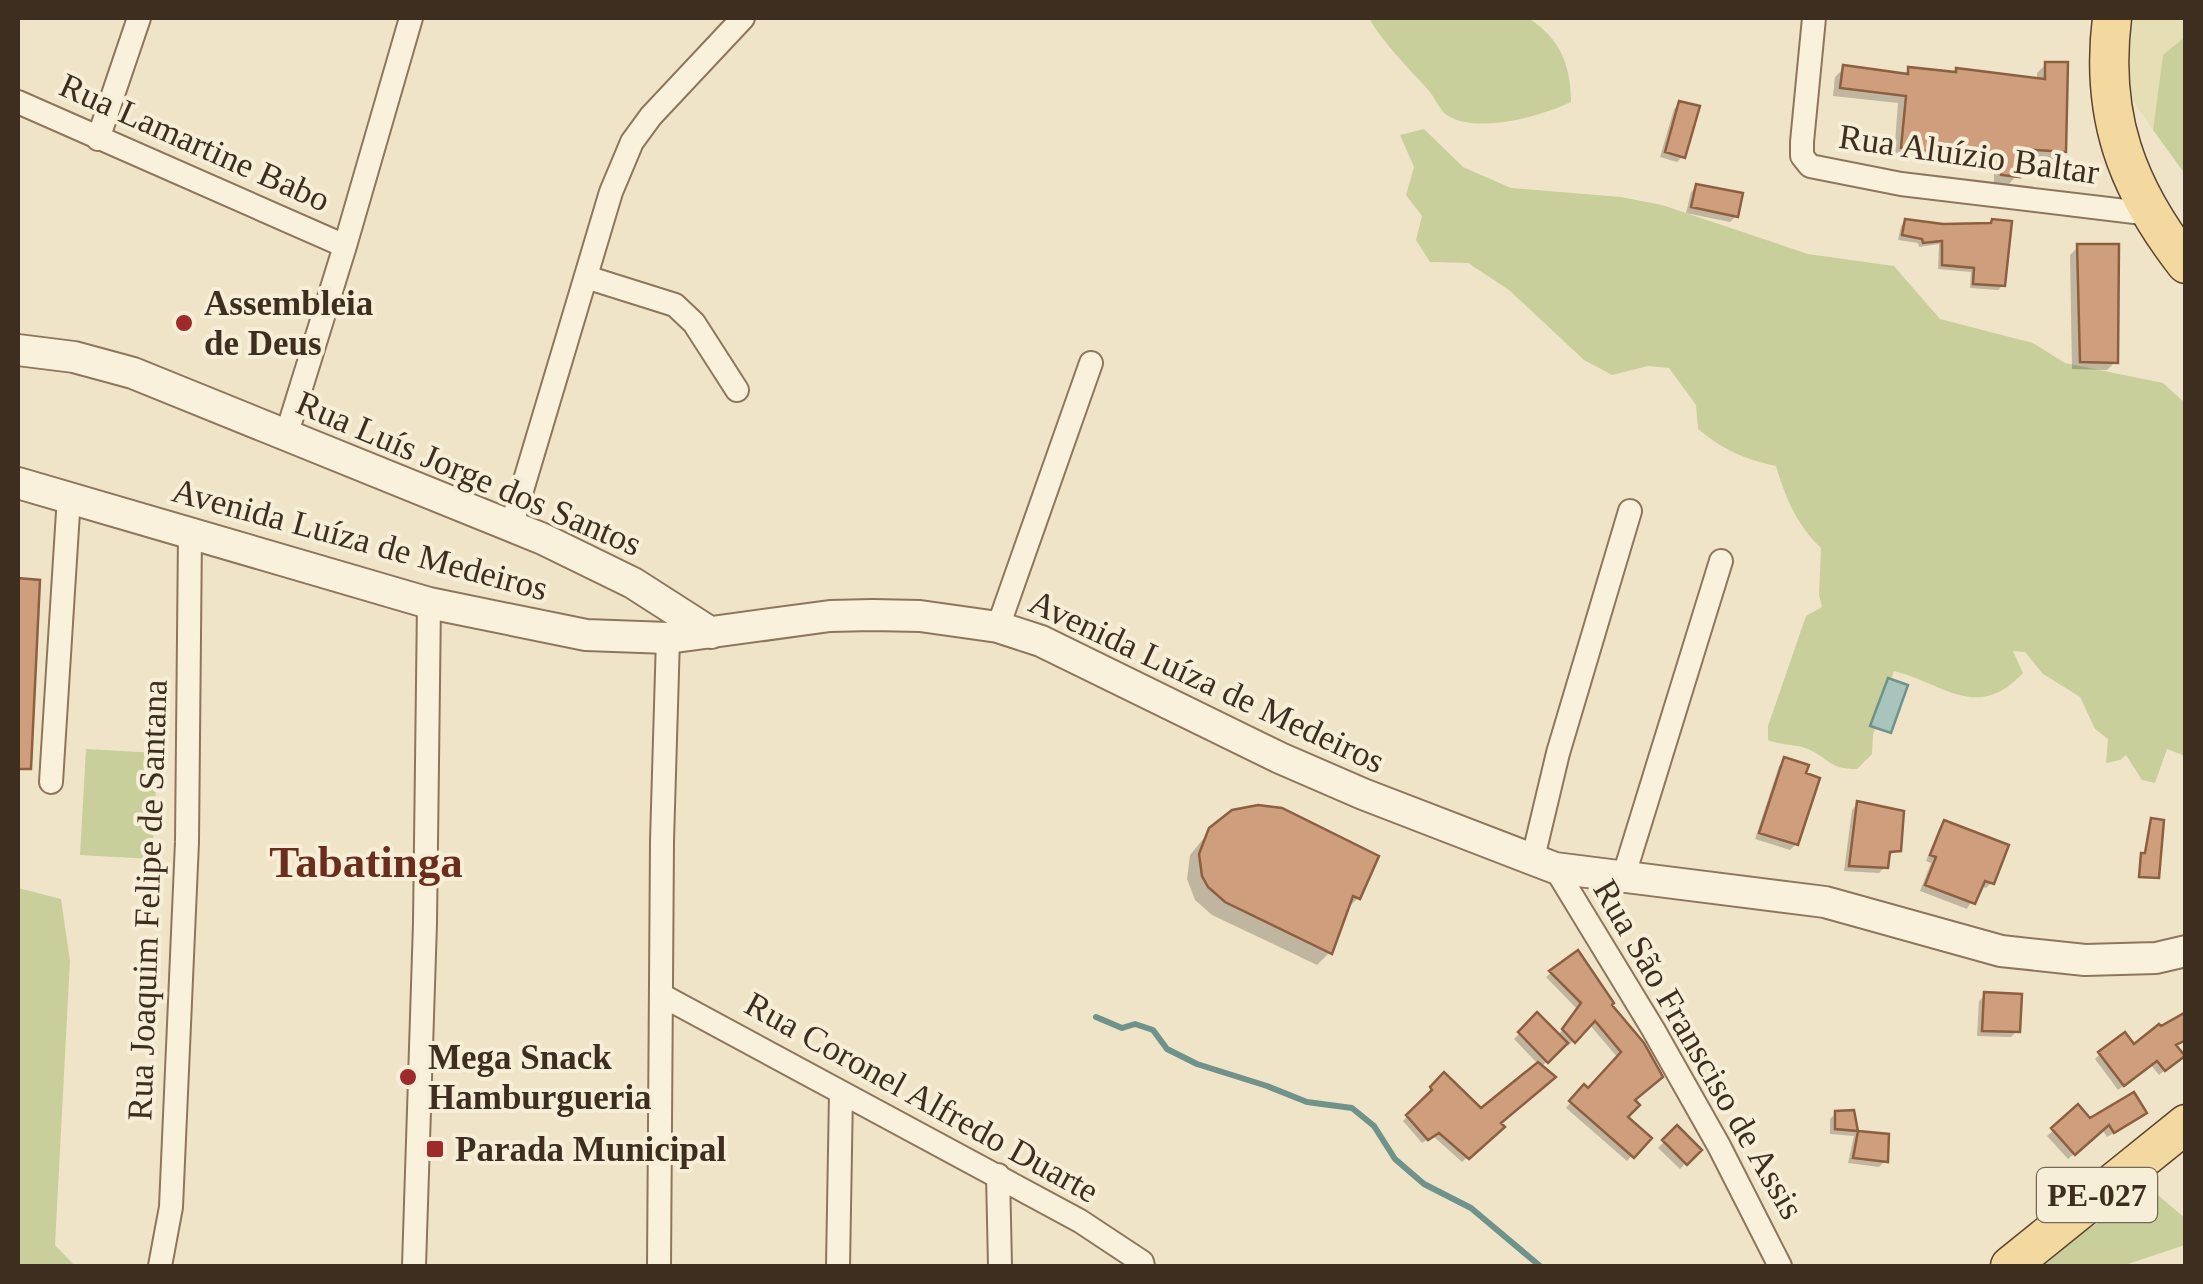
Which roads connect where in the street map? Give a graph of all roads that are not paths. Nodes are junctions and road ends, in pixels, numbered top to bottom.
1 (139, 18) edge
2 (411, 18) edge
3 (744, 18) edge
4 (1814, 18) edge
5 (2109, 18) edge
6 (18, 102) edge
7 (98, 139) junction
8 (2150, 214) junction
9 (345, 246) junction
10 (2186, 264) edge
11 (586, 277) junction
12 (18, 350) edge
13 (1091, 363) dead end
14 (737, 390) dead end
15 (286, 436) junction
16 (18, 482) edge
17 (69, 496) junction
18 (1630, 511) dead end
19 (511, 527) junction
20 (190, 534) junction
21 (1720, 562) dead end
22 (430, 603) junction
23 (998, 627) junction
24 (710, 633) junction
25 (668, 638) junction
26 (50, 782) dead end
27 (1544, 865) junction
28 (1624, 876) junction
29 (2186, 952) edge
30 (663, 996) junction
31 (841, 1092) junction
32 (2186, 1124) edge
33 (998, 1176) junction
34 (160, 1266) edge
35 (414, 1266) edge
36 (659, 1266) edge
37 (838, 1266) edge
38 (1000, 1266) edge
39 (1143, 1266) edge
40 (1780, 1266) edge
41 (2010, 1266) edge

1 - 7 street
2 - 9 street
3 - 11 street
4 - 8 street, Rua Aluízio Baltar
5 - 8 main road
6 - 7 street, Rua Lamartine Babo
7 - 9 street, Rua Lamartine Babo
8 - 10 main road
9 - 15 street
11 - 14 street
11 - 19 street
12 - 15 street, Rua Luís Jorge dos Santos
13 - 23 street
15 - 19 street, Rua Luís Jorge dos Santos
16 - 17 street, Avenida Luíza de Medeiros
17 - 20 street, Avenida Luíza de Medeiros
17 - 26 street
18 - 27 street
19 - 24 street, Rua Luís Jorge dos Santos
20 - 22 street, Avenida Luíza de Medeiros
20 - 34 street, Rua Joaquim Felipe de Santana
21 - 28 street
22 - 25 street, Avenida Luíza de Medeiros
22 - 35 street
23 - 24 street, Avenida Luíza de Medeiros
23 - 27 street, Avenida Luíza de Medeiros
24 - 25 street, Avenida Luíza de Medeiros
25 - 30 street
27 - 28 street, Avenida Luíza de Medeiros
27 - 40 street, Rua São Fransciso de Assis
28 - 29 street, Avenida Luíza de Medeiros
30 - 31 street, Rua Coronel Alfredo Duarte
30 - 36 street
31 - 33 street, Rua Coronel Alfredo Duarte
31 - 37 street
32 - 41 main road, PE-027
33 - 38 street
33 - 39 street, Rua Coronel Alfredo Duarte

